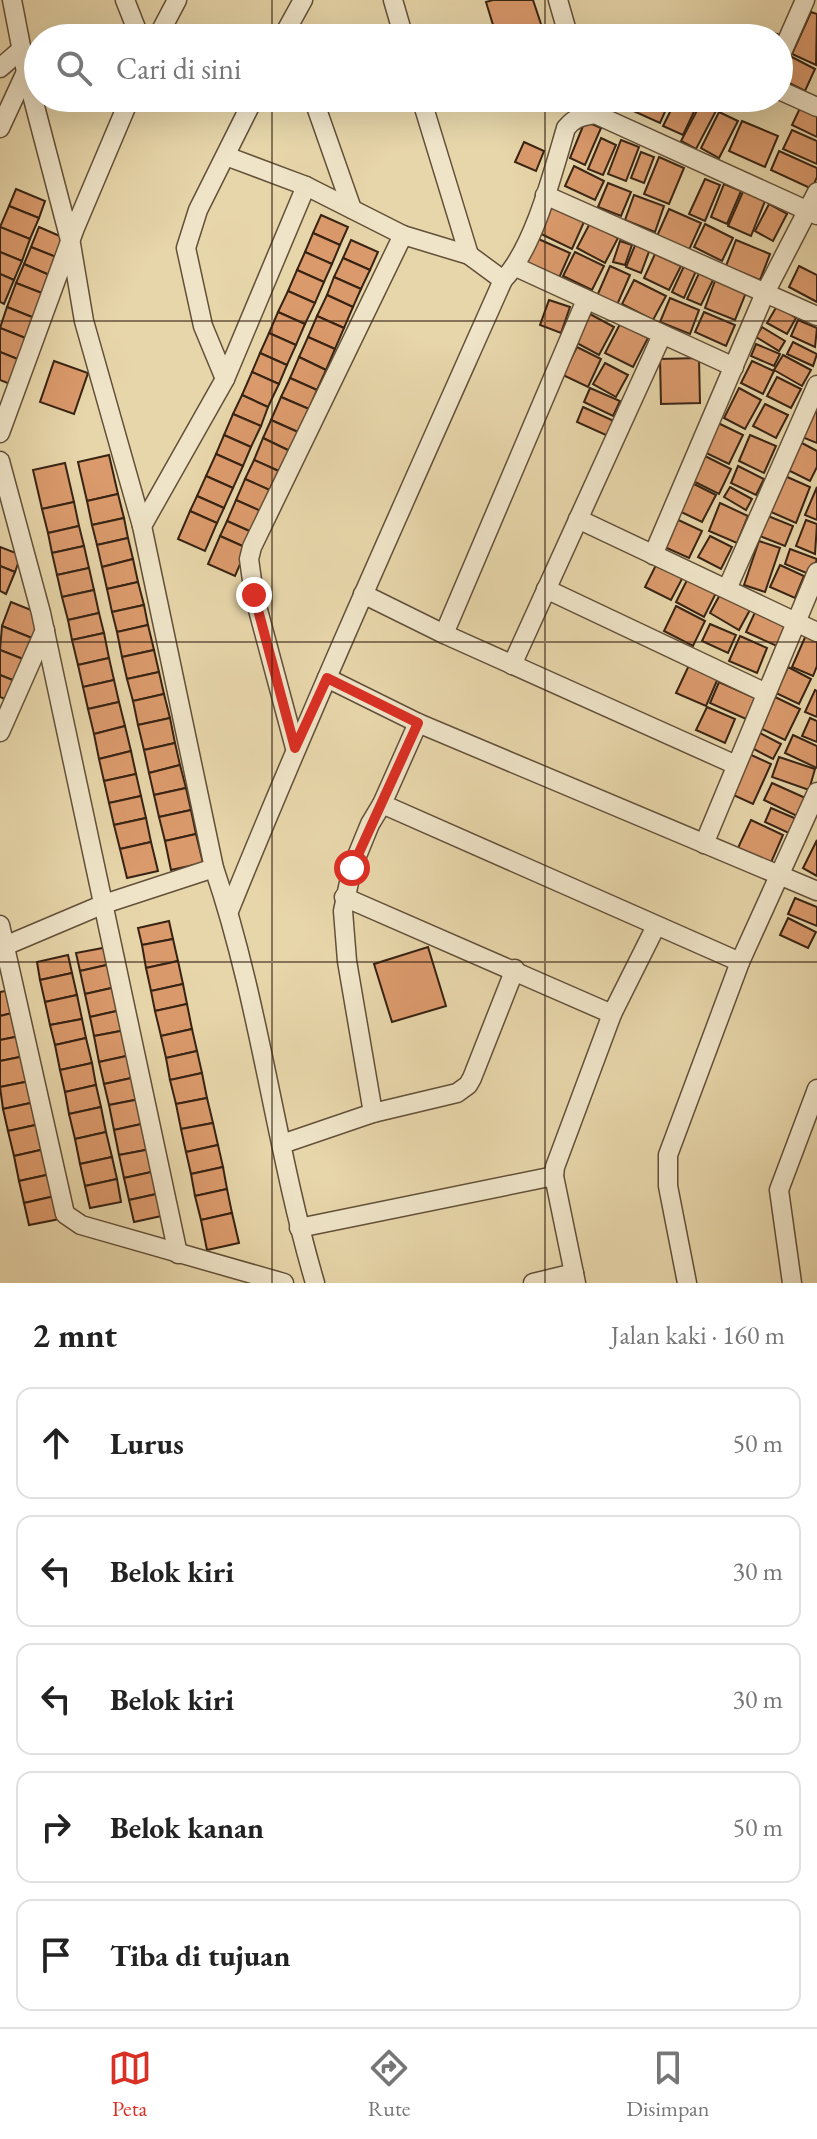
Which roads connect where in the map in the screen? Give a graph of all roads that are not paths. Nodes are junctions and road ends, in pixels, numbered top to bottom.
1 (12, 0) edge
2 (125, 0) edge
3 (177, 0) edge
4 (303, 0) edge
5 (393, 0) edge
6 (558, 0) edge
7 (805, 0) edge
8 (134, 24) edge
9 (164, 24) edge
10 (292, 24) edge
11 (400, 24) edge
12 (565, 24) edge
13 (793, 27) edge
14 (22, 49) junction
15 (24, 60) edge
16 (0, 68) edge
17 (24, 76) edge
18 (793, 96) edge
19 (817, 107) edge
20 (36, 112) edge
21 (124, 112) edge
22 (247, 112) edge
23 (318, 112) edge
24 (425, 112) edge
25 (584, 112) edge
26 (604, 112) edge
27 (0, 128) edge
28 (226, 156) junction
29 (306, 186) junction
30 (817, 192) edge
31 (545, 195) junction
32 (352, 209) junction
33 (813, 213) edge
34 (403, 235) junction
35 (71, 244) junction
36 (469, 255) junction
37 (510, 273) junction
38 (765, 293) junction
39 (586, 300) junction
40 (817, 316) edge
41 (662, 335) junction
42 (734, 367) junction
43 (225, 379) junction
44 (817, 385) edge
45 (0, 433) edge
46 (0, 461) edge
47 (578, 519) junction
48 (142, 526) junction
49 (653, 555) junction
50 (817, 572) edge
51 (546, 589) junction
52 (727, 589) junction
53 (363, 594) junction
54 (796, 622) junction
55 (45, 630) junction
56 (817, 632) edge
57 (444, 634) junction
58 (512, 665) junction
59 (327, 678) junction
60 (766, 693) junction
61 (418, 723) junction
62 (0, 732) edge
63 (295, 748) junction
64 (736, 765) junction
65 (817, 792) edge
66 (382, 804) junction
67 (704, 844) junction
68 (214, 868) junction
69 (780, 874) junction
70 (817, 891) edge
71 (344, 897) junction
72 (104, 904) junction
73 (229, 911) junction
74 (0, 925) edge
75 (656, 926) junction
76 (2, 947) edge
77 (740, 962) junction
78 (515, 969) junction
79 (612, 1014) junction
80 (817, 1089) edge
81 (373, 1113) junction
82 (282, 1144) junction
83 (554, 1176) junction
84 (299, 1228) junction
85 (178, 1254) junction
86 (575, 1278) edge
87 (284, 1283) edge
88 (315, 1283) edge
89 (533, 1283) edge
90 (687, 1283) edge
91 (792, 1283) edge

1 - 14 street
2 - 8 street
3 - 9 street
4 - 10 street
5 - 11 street
6 - 12 street
7 - 13 street
14 - 15 street
14 - 16 street
17 - 27 street
18 - 19 street
20 - 35 street
21 - 35 street
22 - 28 street
23 - 32 street
24 - 36 street
25 - 31 street
26 - 33 street
28 - 29 street
28 - 43 street
29 - 32 street
29 - 43 street
30 - 33 street
31 - 37 street
31 - 38 street
32 - 34 street
33 - 38 street
34 - 36 street
34 - 63 street
35 - 45 street
35 - 48 street
36 - 37 street
37 - 39 street
37 - 53 street
38 - 40 street
38 - 42 street
39 - 41 street
39 - 57 street
41 - 42 street
41 - 47 street
42 - 49 street
43 - 48 street
44 - 52 street
46 - 55 street
47 - 49 street
47 - 51 street
48 - 68 street
49 - 52 street
50 - 54 street
51 - 58 street
51 - 60 street
52 - 54 street
53 - 57 street
53 - 59 street
54 - 56 street
54 - 60 street
55 - 62 street
55 - 72 street
57 - 58 street
58 - 64 street
59 - 61 street
59 - 63 street
60 - 64 street
61 - 66 street
61 - 67 street
63 - 73 street
64 - 67 street
65 - 69 street
66 - 71 street
66 - 75 street
67 - 69 street
68 - 72 street
68 - 73 street
69 - 70 street
69 - 77 street
71 - 78 street
71 - 81 street
72 - 76 street
72 - 85 street
73 - 82 street
74 - 76 street
75 - 77 street
75 - 79 street
76 - 85 street
77 - 90 street
78 - 79 street
78 - 81 street
79 - 83 street
80 - 91 street
81 - 82 street
82 - 84 street
83 - 84 street
83 - 86 street
84 - 88 street
85 - 87 street
86 - 89 street

